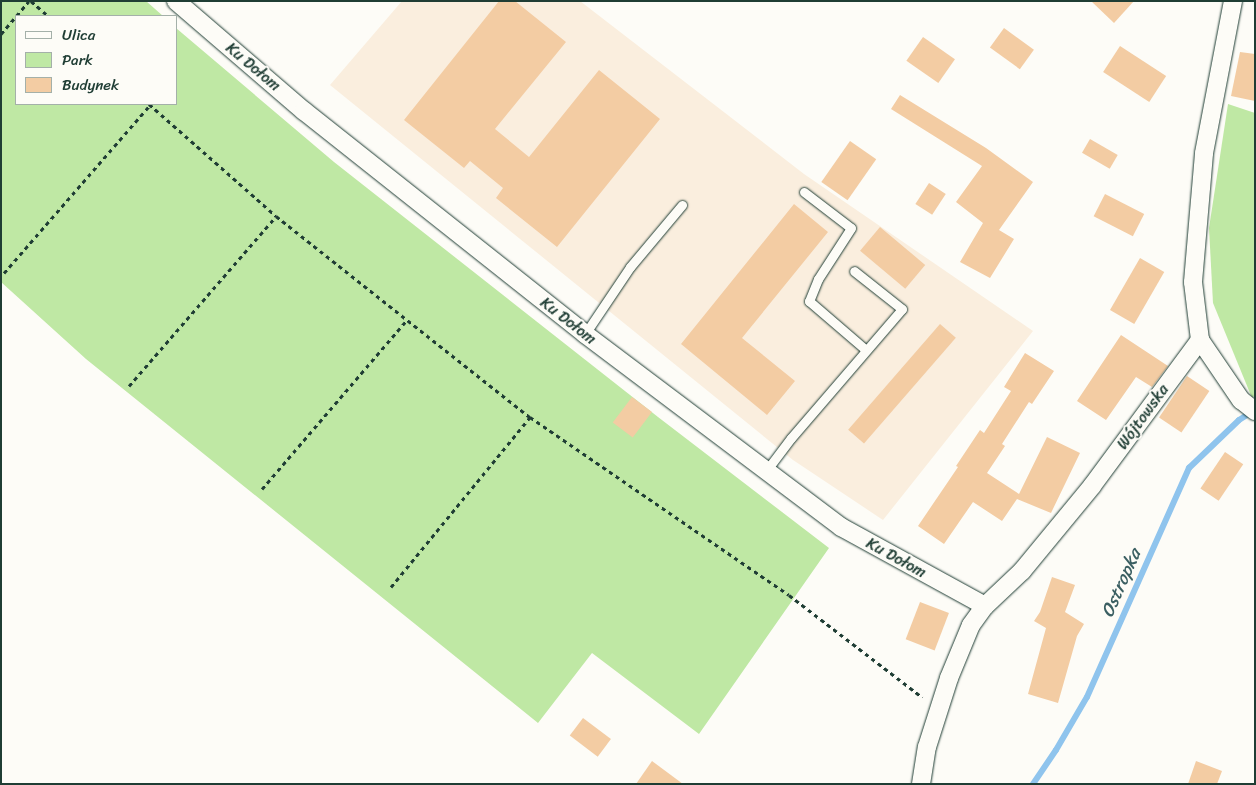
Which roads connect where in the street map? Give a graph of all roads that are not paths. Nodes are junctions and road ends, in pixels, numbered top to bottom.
1 (176, 1) edge
2 (1233, 1) edge
3 (804, 192) dead end
4 (682, 205) dead end
5 (854, 271) dead end
6 (585, 334) junction
7 (1200, 340) junction
8 (866, 350) junction
9 (1248, 406) edge
10 (766, 471) junction
11 (985, 606) junction
12 (921, 784) edge

1 - 6 street, Ku Dołom
2 - 7 street
3 - 8 lane
4 - 6 lane
5 - 8 lane
6 - 10 street, Ku Dołom
7 - 9 street
7 - 11 street, Wójtowska
8 - 10 lane
10 - 11 street, Ku Dołom
11 - 12 street, Wójtowska

